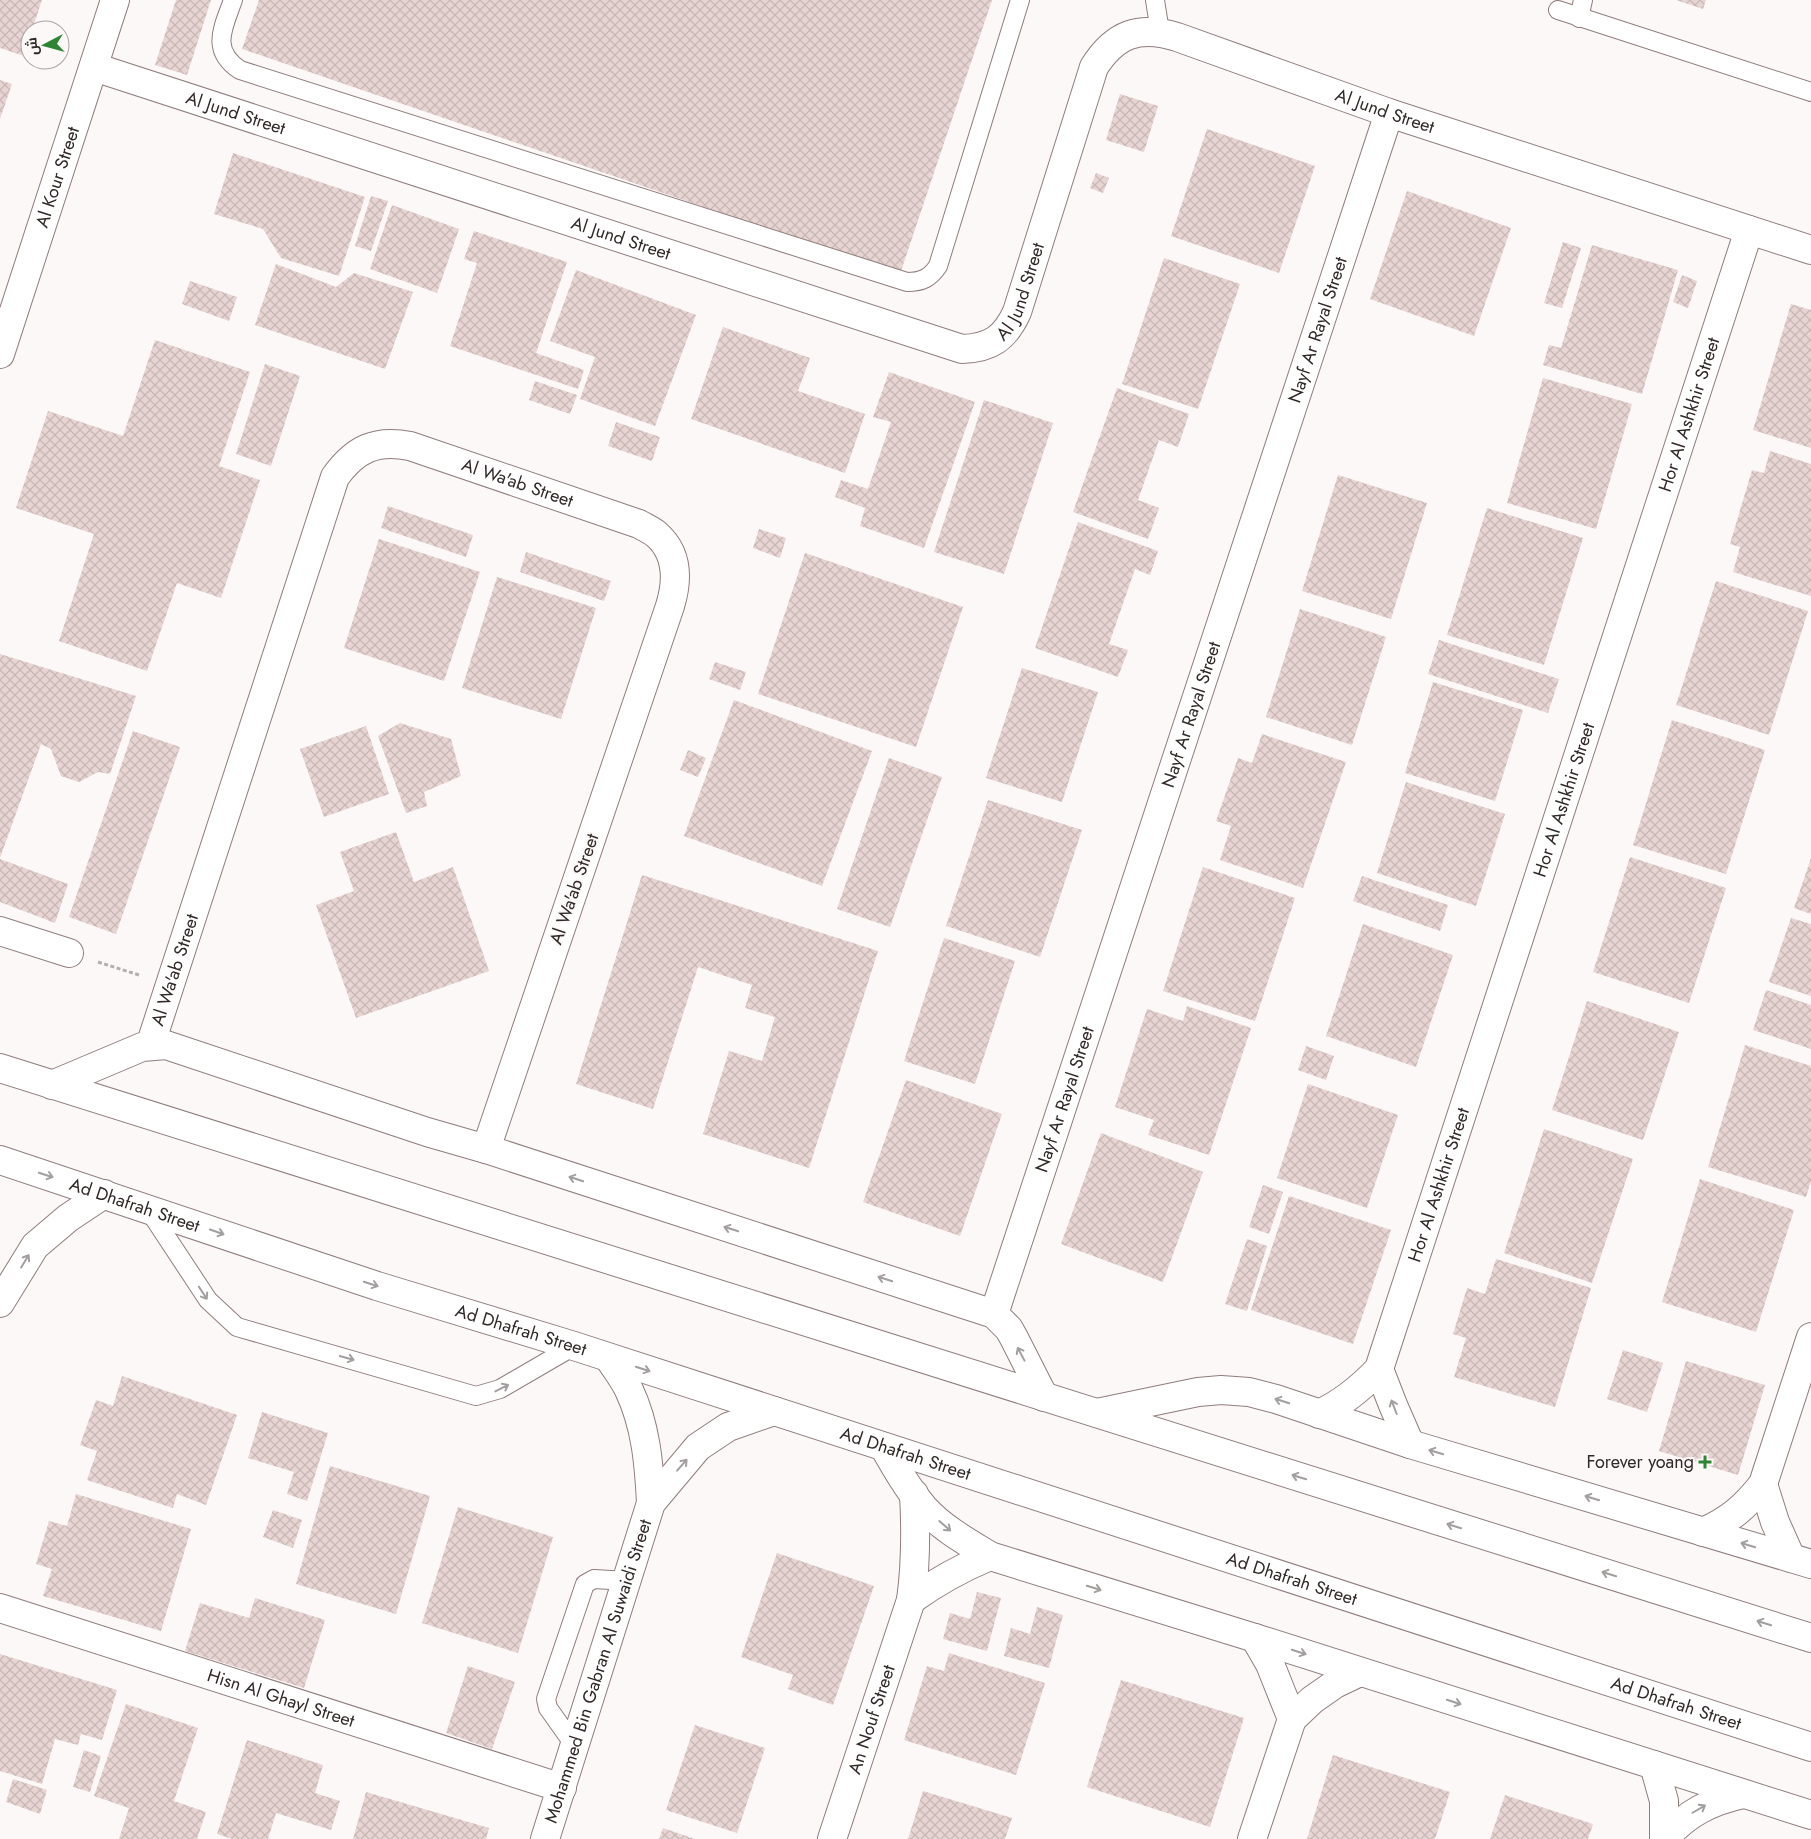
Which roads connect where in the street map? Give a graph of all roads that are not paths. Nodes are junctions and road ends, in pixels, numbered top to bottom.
1 (115, 0) edge
2 (233, 0) edge
3 (1020, 0) edge
4 (1155, 0) edge
5 (1584, 0) edge
6 (1558, 10) dead end
7 (1579, 18) junction
8 (1160, 32) junction
9 (94, 67) junction
10 (1811, 92) edge
11 (1389, 113) junction
12 (1749, 230) junction
13 (1811, 250) edge
14 (0, 354) edge
15 (0, 931) edge
16 (68, 953) road end
17 (150, 1046) junction
18 (0, 1068) edge
19 (52, 1085) junction
20 (486, 1149) junction
21 (0, 1160) edge
22 (104, 1194) junction
23 (148, 1208) junction
24 (0, 1303) edge
25 (994, 1314) junction
26 (1811, 1337) edge
27 (574, 1346) junction
28 (608, 1358) junction
29 (1380, 1370) junction
30 (1044, 1397) junction
31 (774, 1411) junction
32 (1097, 1413) junction
33 (1319, 1414) junction
34 (1410, 1444) junction
35 (884, 1447) junction
36 (1764, 1484) junction
37 (914, 1494) junction
38 (651, 1503) junction
39 (1703, 1532) junction
40 (990, 1556) junction
41 (1801, 1561) edge
42 (627, 1581) junction
43 (911, 1600) junction
44 (0, 1608) edge
45 (1255, 1638) junction
46 (1811, 1638) edge
47 (1360, 1672) junction
48 (1292, 1719) junction
49 (575, 1746) junction
50 (1811, 1747) edge
51 (1654, 1766) junction
52 (562, 1788) junction
53 (1743, 1794) junction
54 (1811, 1815) edge
55 (546, 1839) edge
56 (832, 1839) edge
57 (1252, 1839) edge
58 (1664, 1839) edge

1 - 9 street, Al Kour Street
2 - 3 lane
4 - 8 lane
5 - 7 lane
6 - 7 lane
7 - 10 lane
8 - 9 street, Al Jund Street
8 - 11 street, Al Jund Street
9 - 14 street, Al Kour Street
11 - 12 street, Al Jund Street
11 - 25 street, Nayf Ar Rayal Street
12 - 13 street, Al Jund Street
12 - 29 street, Hor Al Ashkhir Street
15 - 16 street
17 - 19 street
17 - 20 street
17 - 20 street, Al Wa'ab Street
18 - 19 street
19 - 30 street
25 -> 20 street
21 -> 22 street, Ad Dhafrah Street
22 - 23 street, Ad Dhafrah Street
24 -> 22 street
23 -> 27 street, Ad Dhafrah Street
23 -> 27 lane
30 -> 25 street
26 - 36 street
27 - 28 street, Ad Dhafrah Street
28 -> 31 street, Ad Dhafrah Street
28 - 38 street, Mohammed Bin Gabran Al Suwaidi Street
29 - 33 street, Hor Al Ashkhir Street
34 -> 29 street
30 - 32 street
31 - 35 street, Ad Dhafrah Street
38 -> 31 street, Mohammed Bin Gabran Al Suwaidi Street
33 -> 32 street
46 -> 32 street
33 - 34 street
39 -> 34 street
35 - 37 street
35 - 50 street, Ad Dhafrah Street
36 - 39 street
36 - 41 street
37 -> 40 street
37 - 43 street, An Nouf Street
38 - 42 street, Mohammed Bin Gabran Al Suwaidi Street
41 -> 39 street
40 - 43 street
40 -> 45 street
42 - 49 street, Mohammed Bin Gabran Al Suwaidi Street
42 - 49 lane
43 - 56 street, An Nouf Street
44 - 52 street, Hisn Al Ghayl Street
45 -> 47 street
45 - 48 street
47 - 48 street
47 -> 51 street
48 - 57 street
49 - 52 street, Mohammed Bin Gabran Al Suwaidi Street
51 - 53 street
51 - 58 street
52 - 55 street, Mohammed Bin Gabran Al Suwaidi Street
53 - 54 street
58 -> 53 street

